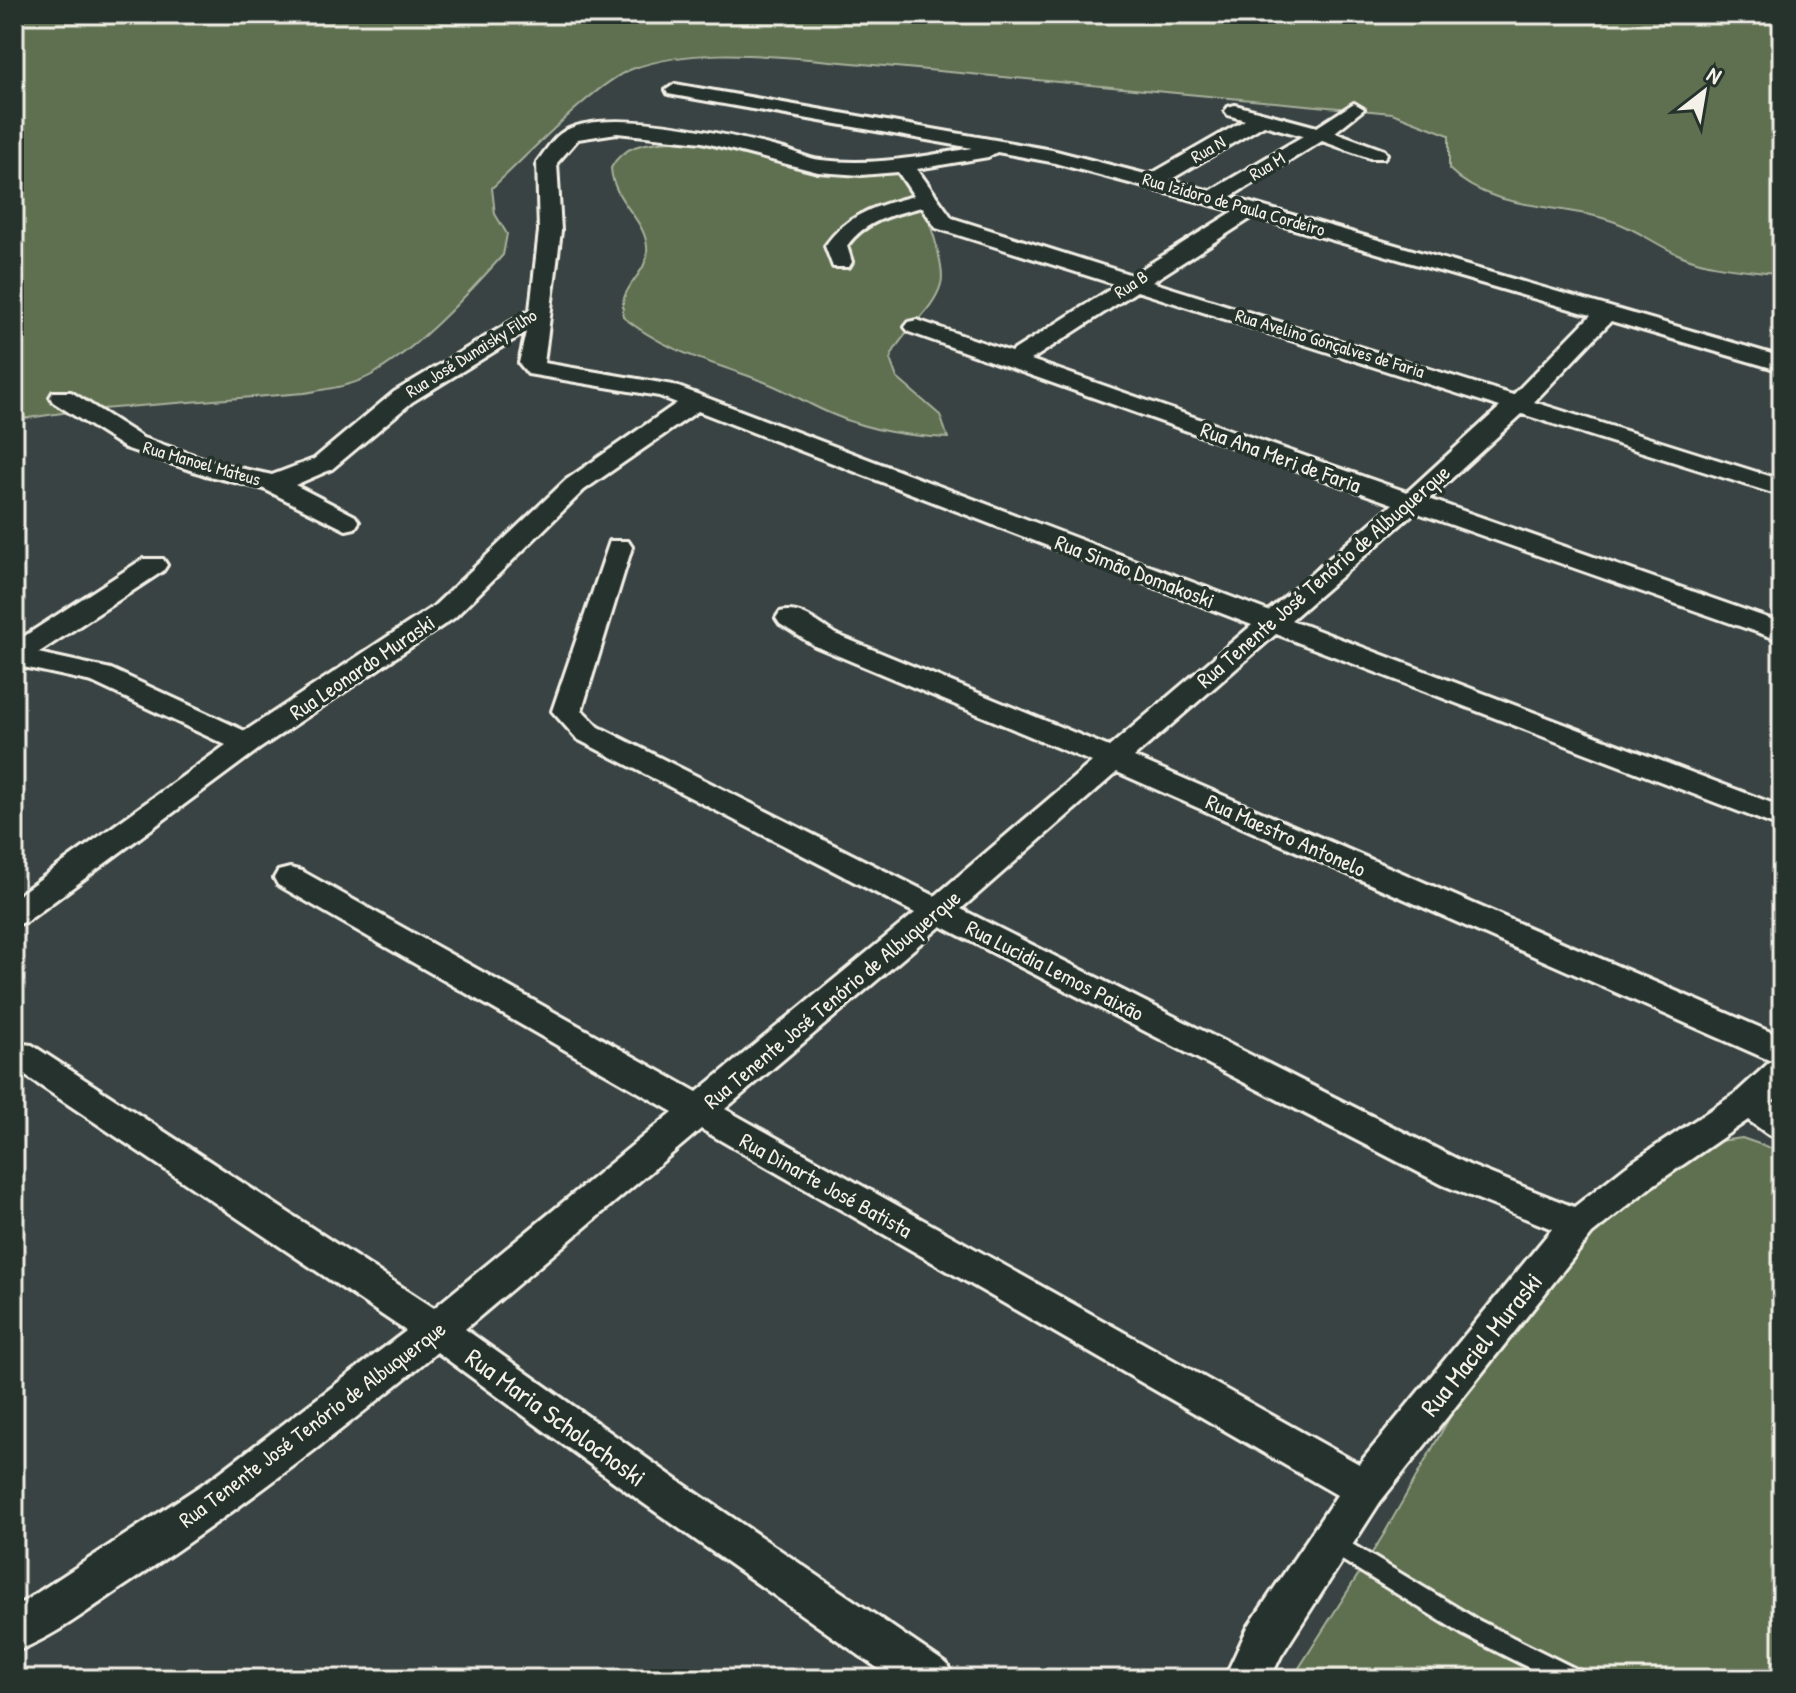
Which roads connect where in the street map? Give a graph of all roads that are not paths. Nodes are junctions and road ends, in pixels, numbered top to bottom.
1 (675, 90) dead end
2 (1354, 109) dead end
3 (1235, 111) dead end
4 (1262, 118) junction
5 (846, 119) junction
6 (1320, 134) junction
7 (1010, 147) junction
8 (781, 154) junction
9 (1377, 154) dead end
10 (904, 166) junction
11 (1153, 181) junction
12 (1213, 198) junction
13 (926, 199) junction
14 (1251, 209) junction
15 (841, 262) dead end
16 (1134, 281) junction
17 (1607, 312) junction
18 (541, 313) junction
19 (917, 327) dead end
20 (1013, 361) junction
21 (1782, 364) edge
22 (62, 397) dead end
23 (695, 402) junction
24 (1519, 403) junction
25 (272, 483) junction
26 (1782, 488) edge
27 (1409, 504) junction
28 (346, 522) dead end
29 (619, 547) dead end
30 (153, 565) dead end
31 (790, 618) dead end
32 (1269, 622) junction
33 (1782, 633) edge
34 (14, 656) edge
35 (248, 743) junction
36 (1112, 759) junction
37 (1781, 816) edge
38 (290, 878) dead end
39 (938, 911) junction
40 (14, 914) edge
41 (1782, 1051) edge
42 (19, 1054) dead end
43 (1782, 1070) edge
44 (1749, 1102) junction
45 (698, 1112) junction
46 (1782, 1126) edge
47 (1578, 1224) junction
48 (436, 1330) junction
49 (1365, 1489) junction
50 (1331, 1541) junction
51 (14, 1632) edge
52 (931, 1679) edge
53 (1247, 1679) edge
54 (1574, 1679) edge

1 - 5 street, Rua Izidoro de Paula Cordeiro
2 - 6 street, Rua M
3 - 4 street
4 - 6 street
4 - 11 street, Rua N
5 - 7 street, Rua Izidoro de Paula Cordeiro
5 - 8 street
6 - 9 street
6 - 12 street, Rua M
7 - 10 street, Rua José Dunaisky Filho
7 - 11 street, Rua Izidoro de Paula Cordeiro
8 - 10 street, Rua José Dunaisky Filho
8 - 18 street, Rua José Dunaisky Filho
10 - 13 street, Rua Avelino Gonçalves de Faria
11 - 12 street, Rua Izidoro de Paula Cordeiro
12 - 14 street, Rua Izidoro de Paula Cordeiro
13 - 15 street
13 - 16 street, Rua Avelino Gonçalves de Faria
14 - 16 street, Rua B
14 - 17 street, Rua Izidoro de Paula Cordeiro
16 - 20 street, Rua B
16 - 24 street, Rua Avelino Gonçalves de Faria
17 - 21 street, Rua Izidoro de Paula Cordeiro
17 - 24 street, Rua Tenente José Tenório de Albuquerque
18 - 23 street, Rua Simão Domakoski
18 - 25 street, Rua José Dunaisky Filho
19 - 20 street, Rua Ana Meri de Faria
20 - 27 street, Rua Ana Meri de Faria
22 - 25 street, Rua Manoel Mateus
23 - 32 street, Rua Simão Domakoski
23 - 35 street, Rua Leonardo Muraski
24 - 26 street, Rua Avelino Gonçalves de Faria
24 - 27 street, Rua Tenente José Tenório de Albuquerque
25 - 28 street, Rua Manoel Mateus
27 - 32 street, Rua Tenente José Tenório de Albuquerque
27 - 33 street, Rua Ana Meri de Faria
29 - 39 street, Rua Lucidia Lemos Paixão
30 - 34 street
31 - 36 street, Rua Maestro Antonelo
32 - 36 street, Rua Tenente José Tenório de Albuquerque
32 - 37 street, Rua Simão Domakoski
34 - 35 street
35 - 40 street, Rua Leonardo Muraski
36 - 39 street, Rua Tenente José Tenório de Albuquerque
36 - 41 street, Rua Maestro Antonelo
38 - 45 street, Rua Dinarte José Batista
39 - 45 street, Rua Tenente José Tenório de Albuquerque
39 - 47 street, Rua Lucidia Lemos Paixão
42 - 48 street, Rua Maria Scholochoski
43 - 44 street, Rua Maciel Muraski
44 - 46 street
44 - 47 street, Rua Maciel Muraski
45 - 48 street, Rua Tenente José Tenório de Albuquerque
45 - 49 street, Rua Dinarte José Batista
47 - 49 street, Rua Maciel Muraski
48 - 51 street, Rua Tenente José Tenório de Albuquerque
48 - 52 street, Rua Maria Scholochoski
49 - 50 street, Rua Maciel Muraski
50 - 53 street, Rua Maciel Muraski
50 - 54 lane

